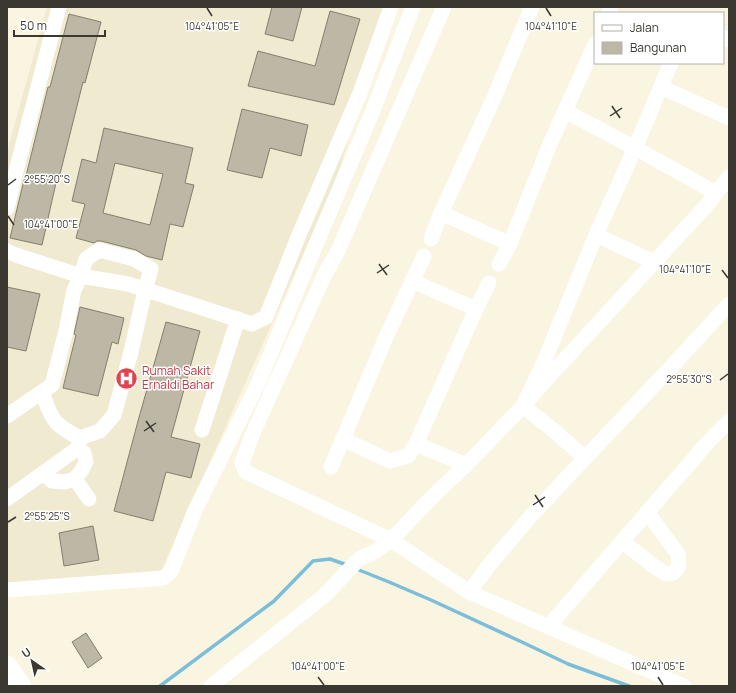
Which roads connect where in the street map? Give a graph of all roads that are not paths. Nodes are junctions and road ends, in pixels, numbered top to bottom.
1 (59, 7) edge
2 (391, 7) edge
3 (413, 7) edge
4 (444, 7) edge
5 (532, 7) edge
6 (594, 46) edge
7 (671, 64) edge
8 (660, 87) junction
9 (565, 111) junction
10 (729, 118) edge
11 (635, 148) junction
12 (729, 177) edge
13 (716, 193) junction
14 (7, 208) edge
15 (441, 213) junction
16 (596, 235) junction
17 (431, 239) dead end
18 (510, 244) junction
19 (7, 251) edge
20 (424, 256) dead end
21 (654, 262) junction
22 (499, 264) dead end
23 (81, 276) junction
24 (412, 281) junction
25 (489, 283) dead end
26 (145, 290) junction
27 (729, 304) edge
28 (476, 309) junction
29 (238, 319) junction
30 (42, 392) junction
31 (523, 406) junction
32 (7, 416) edge
33 (729, 421) edge
34 (202, 430) dead end
35 (343, 439) junction
36 (79, 443) junction
37 (416, 444) junction
38 (585, 458) junction
39 (466, 465) junction
40 (331, 467) dead end
41 (44, 474) junction
42 (75, 479) junction
43 (7, 499) edge
44 (88, 499) dead end
45 (647, 512) junction
46 (391, 540) junction
47 (622, 541) junction
48 (7, 590) edge
49 (468, 592) junction
50 (548, 627) junction
51 (7, 667) edge
52 (20, 686) edge
53 (211, 686) edge
54 (684, 686) edge

1 - 14 street
2 - 29 street
3 - 48 street
4 - 46 street
5 - 15 street
6 - 9 street
7 - 8 street
8 - 10 street
8 - 11 street
9 - 11 street
9 - 18 street
11 - 13 street
11 - 16 street
12 - 13 street
13 - 21 street
15 - 17 street
15 - 18 street
16 - 21 street
16 - 31 street
18 - 22 street
19 - 23 street
20 - 24 street
21 - 31 street
23 - 26 street
23 - 26 street
23 - 30 street
24 - 28 street
24 - 35 street
25 - 28 street
26 - 29 street
26 - 36 street
27 - 38 street
28 - 37 street
29 - 34 street
30 - 32 street
30 - 36 street
31 - 38 street
31 - 39 street
33 - 45 street
35 - 37 street
35 - 40 street
36 - 41 street
36 - 42 street
37 - 39 street
38 - 49 street
39 - 46 street
41 - 42 street
41 - 43 street
42 - 44 street
45 - 47 street
45 - 47 street
46 - 49 street
46 - 53 street
47 - 50 street
49 - 50 street
50 - 54 street
51 - 52 highway

